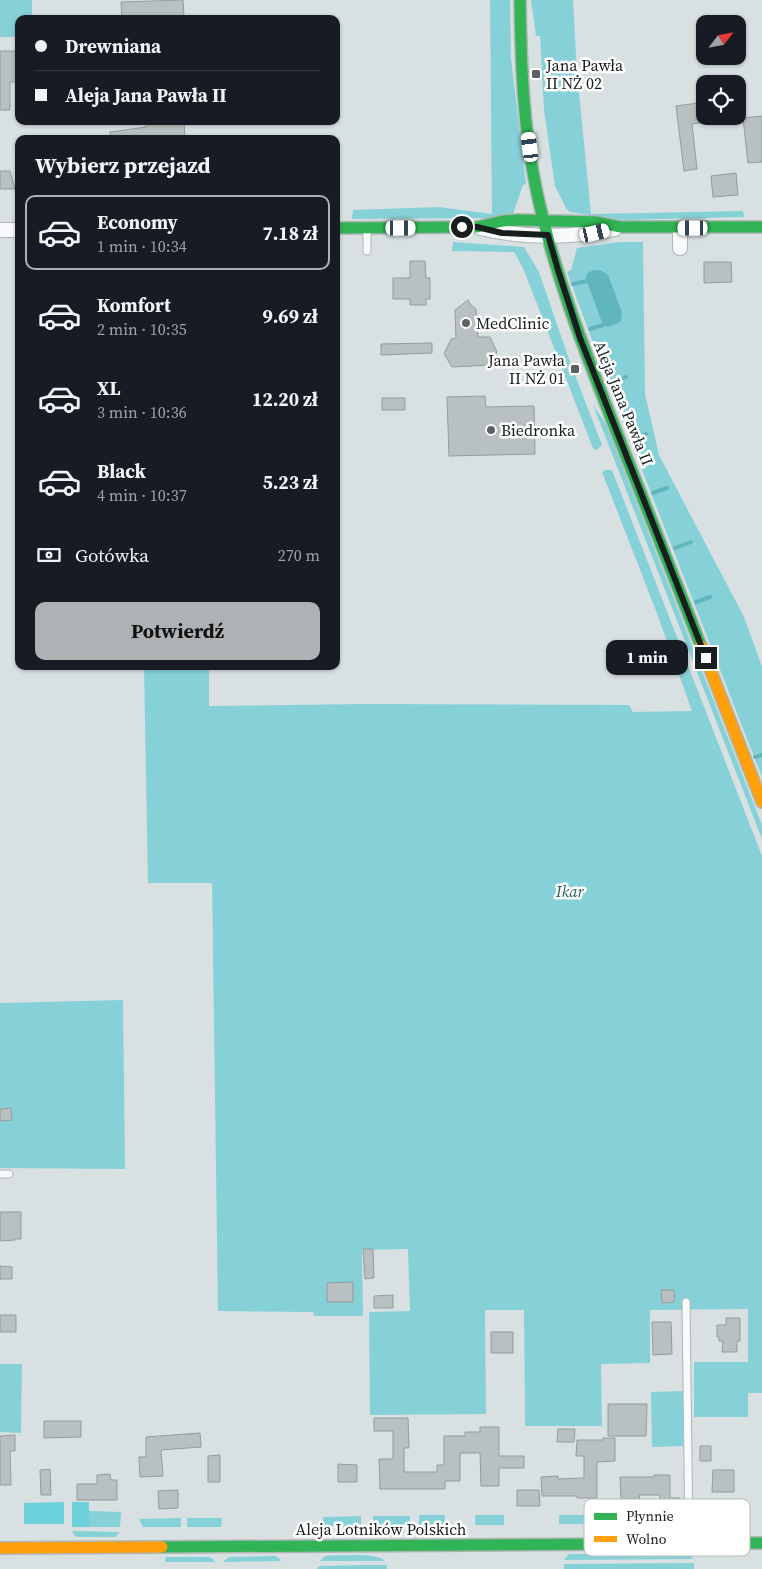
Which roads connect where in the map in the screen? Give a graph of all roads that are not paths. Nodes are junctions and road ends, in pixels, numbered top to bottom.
1 (520, 0) edge
2 (544, 220) junction
3 (477, 227) junction
4 (621, 227) junction
5 (762, 227) edge
6 (340, 228) edge
7 (367, 228) junction
8 (680, 228) junction
9 (0, 230) edge
10 (15, 230) edge
11 (548, 235) junction
12 (680, 248) dead end
13 (367, 251) dead end
14 (762, 802) edge
15 (0, 1174) edge
16 (9, 1174) dead end
17 (686, 1302) dead end
18 (688, 1499) edge
19 (584, 1545) edge
20 (0, 1548) edge

1 - 2 street, Aleja Jana Pawła II
2 - 3 street
2 - 4 street
2 - 11 street, Aleja Jana Pawła II
3 - 7 street
3 - 11 street
4 - 8 street
4 - 11 street
5 - 8 street
6 - 7 street
7 - 13 lane
8 - 12 street
9 - 10 street
11 - 14 street, Aleja Jana Pawła II
15 - 16 lane
17 - 18 lane
19 - 20 street, Aleja Lotników Polskich

